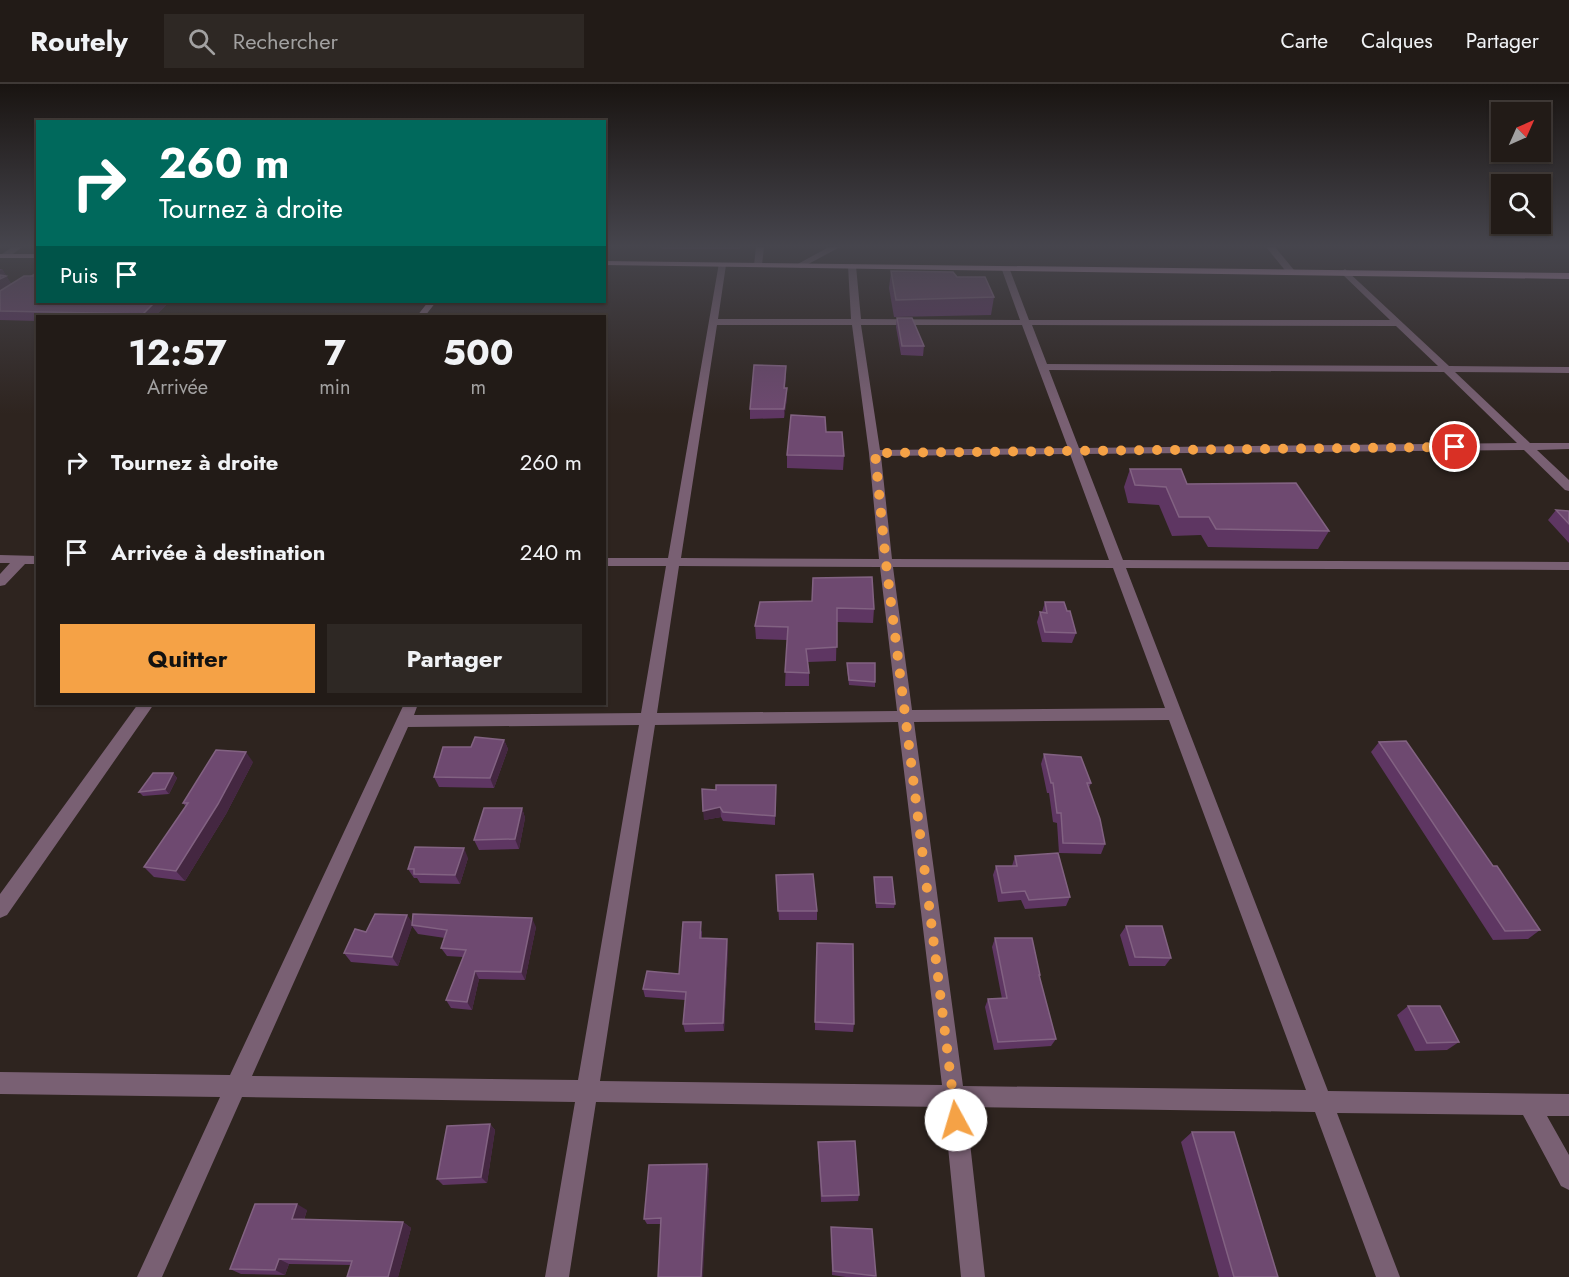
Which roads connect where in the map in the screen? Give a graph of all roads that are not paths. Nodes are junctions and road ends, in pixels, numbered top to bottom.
1 (431, 303) edge
2 (716, 303) edge
3 (855, 303) edge
4 (1018, 303) edge
5 (1376, 303) edge
6 (422, 315) edge
7 (713, 322) junction
8 (856, 322) junction
9 (1025, 322) junction
10 (1398, 323) junction
11 (1041, 366) junction
12 (1445, 369) junction
13 (1569, 369) edge
14 (1526, 446) junction
15 (1569, 446) edge
16 (1073, 451) junction
17 (875, 453) junction
18 (1569, 487) edge
19 (0, 560) edge
20 (21, 560) junction
21 (36, 560) edge
22 (606, 562) edge
23 (674, 562) junction
24 (886, 563) junction
25 (1118, 564) junction
26 (1569, 566) edge
27 (0, 582) edge
28 (145, 705) edge
29 (411, 705) edge
30 (1175, 714) junction
31 (906, 717) junction
32 (648, 719) junction
33 (403, 721) junction
34 (0, 909) edge
35 (0, 1083) edge
36 (237, 1086) junction
37 (587, 1092) junction
38 (954, 1098) junction
39 (1323, 1102) junction
40 (1529, 1104) junction
41 (1569, 1105) edge
42 (1569, 1178) edge
43 (149, 1277) edge
44 (557, 1277) edge
45 (973, 1277) edge
46 (1388, 1277) edge

1 - 6 street
2 - 7 street
3 - 8 street
4 - 9 street
5 - 10 street
7 - 8 street
7 - 23 street
8 - 9 street
8 - 17 street
9 - 10 street
9 - 11 street
10 - 12 street
11 - 12 street
11 - 16 street
12 - 13 street
12 - 14 street
14 - 15 street
14 - 16 street
14 - 18 street
16 - 17 street
16 - 25 street
17 - 24 street
19 - 20 street
20 - 21 street
20 - 27 street
22 - 23 street
23 - 24 street
23 - 32 street
24 - 25 street
24 - 31 street
25 - 26 street
25 - 30 street
28 - 34 street
29 - 33 street
30 - 31 street
30 - 39 street
31 - 32 street
31 - 38 street
32 - 33 street
32 - 37 street
33 - 36 street
35 - 36 street
36 - 37 street
36 - 43 street
37 - 38 street
37 - 44 street
38 - 39 street
38 - 45 street
39 - 40 street
39 - 46 street
40 - 41 street
40 - 42 street

